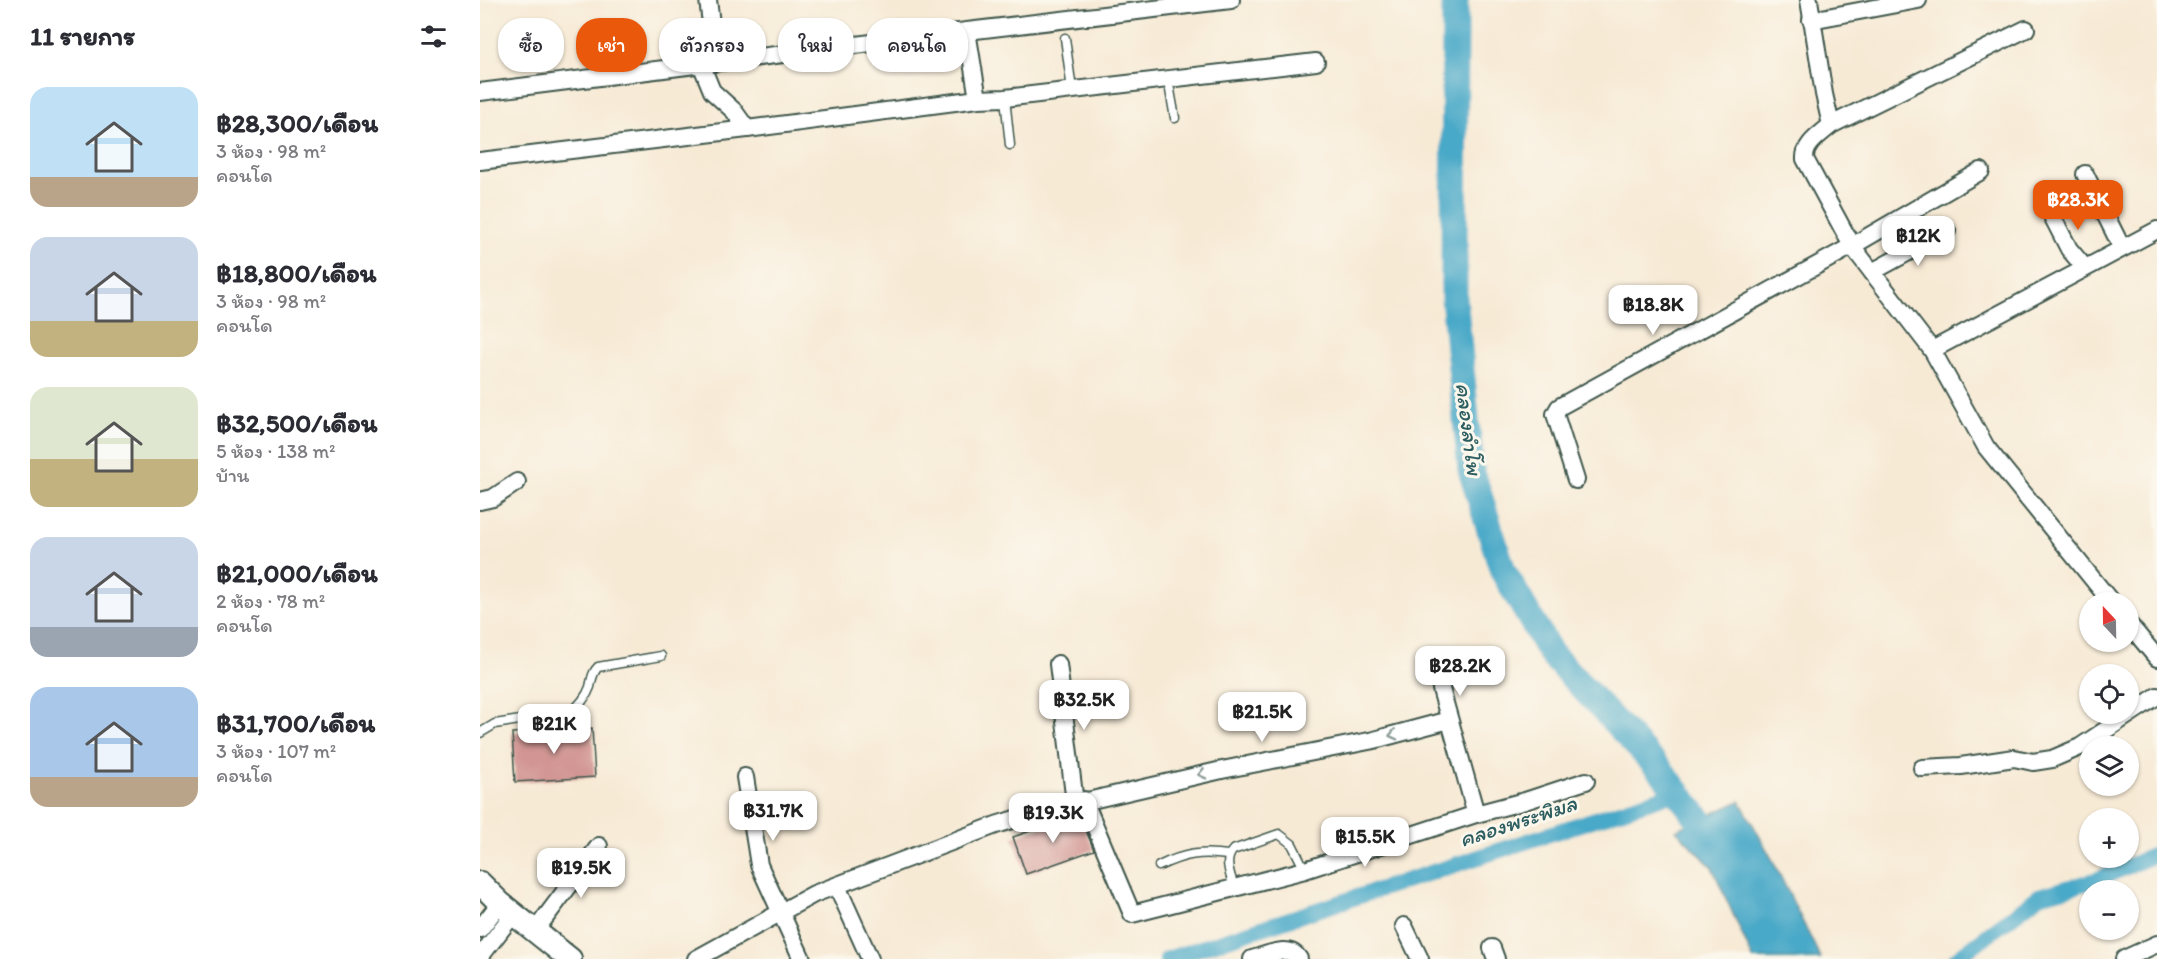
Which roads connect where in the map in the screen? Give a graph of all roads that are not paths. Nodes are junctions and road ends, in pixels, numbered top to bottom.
1 (708, 0) edge
2 (1231, 0) edge
3 (1809, 0) edge
4 (1918, 0) edge
5 (708, 18) edge
6 (1811, 20) junction
7 (2026, 29) dead end
8 (968, 31) edge
9 (968, 37) edge
10 (1065, 38) dead end
11 (866, 43) edge
12 (766, 56) edge
13 (1316, 62) dead end
14 (659, 69) edge
15 (709, 72) edge
16 (1168, 79) junction
17 (1072, 90) junction
18 (480, 92) edge
19 (1005, 98) junction
20 (978, 99) junction
21 (1175, 118) dead end
22 (1831, 125) junction
23 (747, 129) junction
24 (1010, 145) dead end
25 (480, 161) edge
26 (1981, 171) dead end
27 (2085, 174) dead end
28 (2049, 210) dead end
29 (2157, 230) edge
30 (1947, 231) dead end
31 (1852, 246) junction
32 (2122, 248) junction
33 (2085, 268) junction
34 (1872, 272) junction
35 (1932, 350) junction
36 (1576, 480) dead end
37 (517, 482) dead end
38 (480, 501) edge
39 (2103, 592) edge
40 (2139, 636) edge
41 (661, 656) dead end
42 (2157, 658) edge
43 (1058, 664) dead end
44 (1462, 669) dead end
45 (2157, 696) edge
46 (1449, 720) junction
47 (480, 733) edge
48 (1923, 768) dead end
49 (745, 777) dead end
50 (1586, 781) dead end
51 (1079, 802) junction
52 (1476, 814) junction
53 (599, 846) dead end
54 (1228, 855) junction
55 (1159, 866) dead end
56 (1305, 870) junction
57 (480, 883) edge
58 (837, 886) junction
59 (1234, 888) junction
60 (507, 908) junction
61 (780, 913) junction
62 (1404, 926) dead end
63 (535, 931) junction
64 (2157, 944) edge
65 (484, 945) edge
66 (570, 959) edge
67 (696, 959) edge
68 (802, 959) edge
69 (870, 959) edge
70 (1252, 959) edge
71 (1299, 959) edge
72 (1420, 959) edge
73 (2124, 959) edge

1 - 5 street
2 - 8 street
3 - 6 street
4 - 6 street
6 - 22 street
7 - 22 street
9 - 20 street
10 - 17 lane
11 - 12 street
13 - 16 street
14 - 18 street
15 - 23 street
16 - 17 street
16 - 21 lane
17 - 19 street
19 - 20 street
19 - 24 lane
20 - 23 street
22 - 31 street
23 - 25 street
26 - 31 street
27 - 32 street
28 - 33 street
29 - 32 street
30 - 34 street
31 - 34 street
31 - 36 street
32 - 33 street
33 - 35 street
34 - 35 street
35 - 39 street
37 - 38 street
40 - 42 street
41 - 47 lane
43 - 51 street
44 - 46 street
45 - 48 street
46 -> 51 street
46 - 52 street
49 - 61 street
50 - 52 street
51 - 58 street
51 - 59 street
52 - 56 street
53 - 63 street
54 - 55 lane
54 - 56 lane
54 - 59 lane
56 - 59 street
57 - 60 main road
58 - 61 street
58 - 69 street
60 - 63 main road
60 - 65 street
61 - 67 street
61 - 68 street
62 - 72 street
63 - 66 main road
64 - 73 street
70 - 71 street

